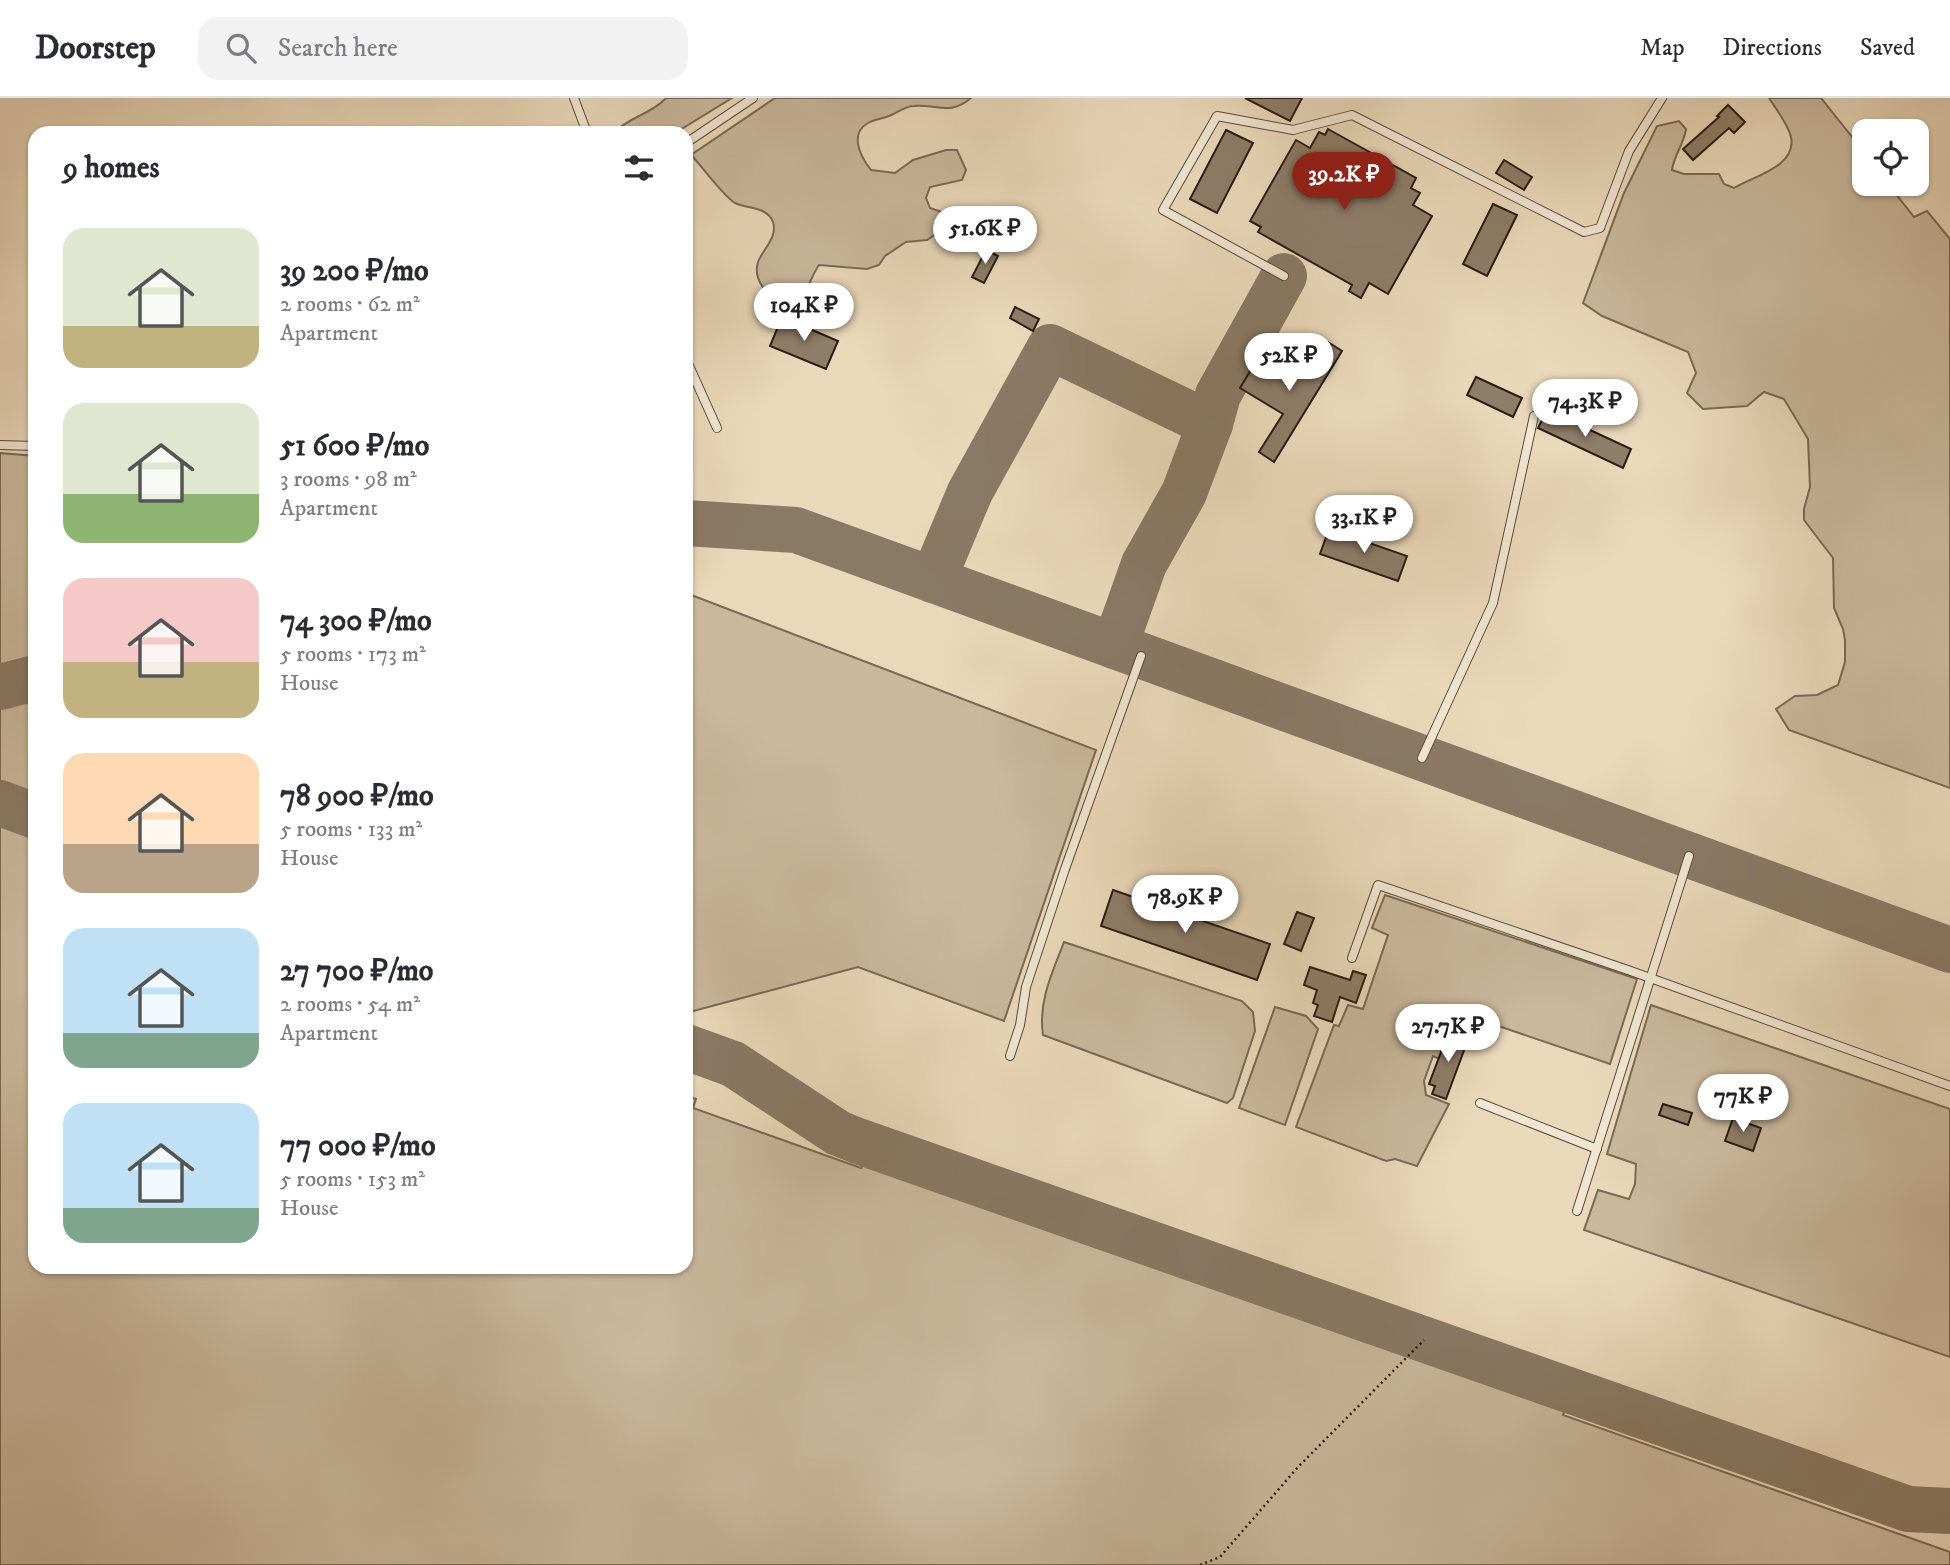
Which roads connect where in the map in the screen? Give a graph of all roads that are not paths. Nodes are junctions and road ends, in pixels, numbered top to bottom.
1 (575, 98) edge
2 (752, 98) edge
3 (1662, 98) edge
4 (585, 126) edge
5 (693, 138) edge
6 (1284, 276) dead end
7 (693, 375) edge
8 (1534, 416) dead end
9 (717, 428) dead end
10 (0, 445) edge
11 (28, 446) edge
12 (1142, 656) dead end
13 (1422, 758) dead end
14 (1689, 856) dead end
15 (1352, 958) dead end
16 (1650, 977) junction
17 (1010, 1056) dead end
18 (1950, 1086) edge
19 (1479, 1103) dead end
20 (1597, 1149) junction
21 (1577, 1211) dead end

1 - 4 lane
2 - 5 lane
3 - 6 lane
7 - 9 lane
8 - 13 lane
10 - 11 lane
12 - 17 lane
14 - 16 lane
15 - 16 lane
16 - 18 lane
16 - 20 lane
19 - 20 lane
20 - 21 lane

